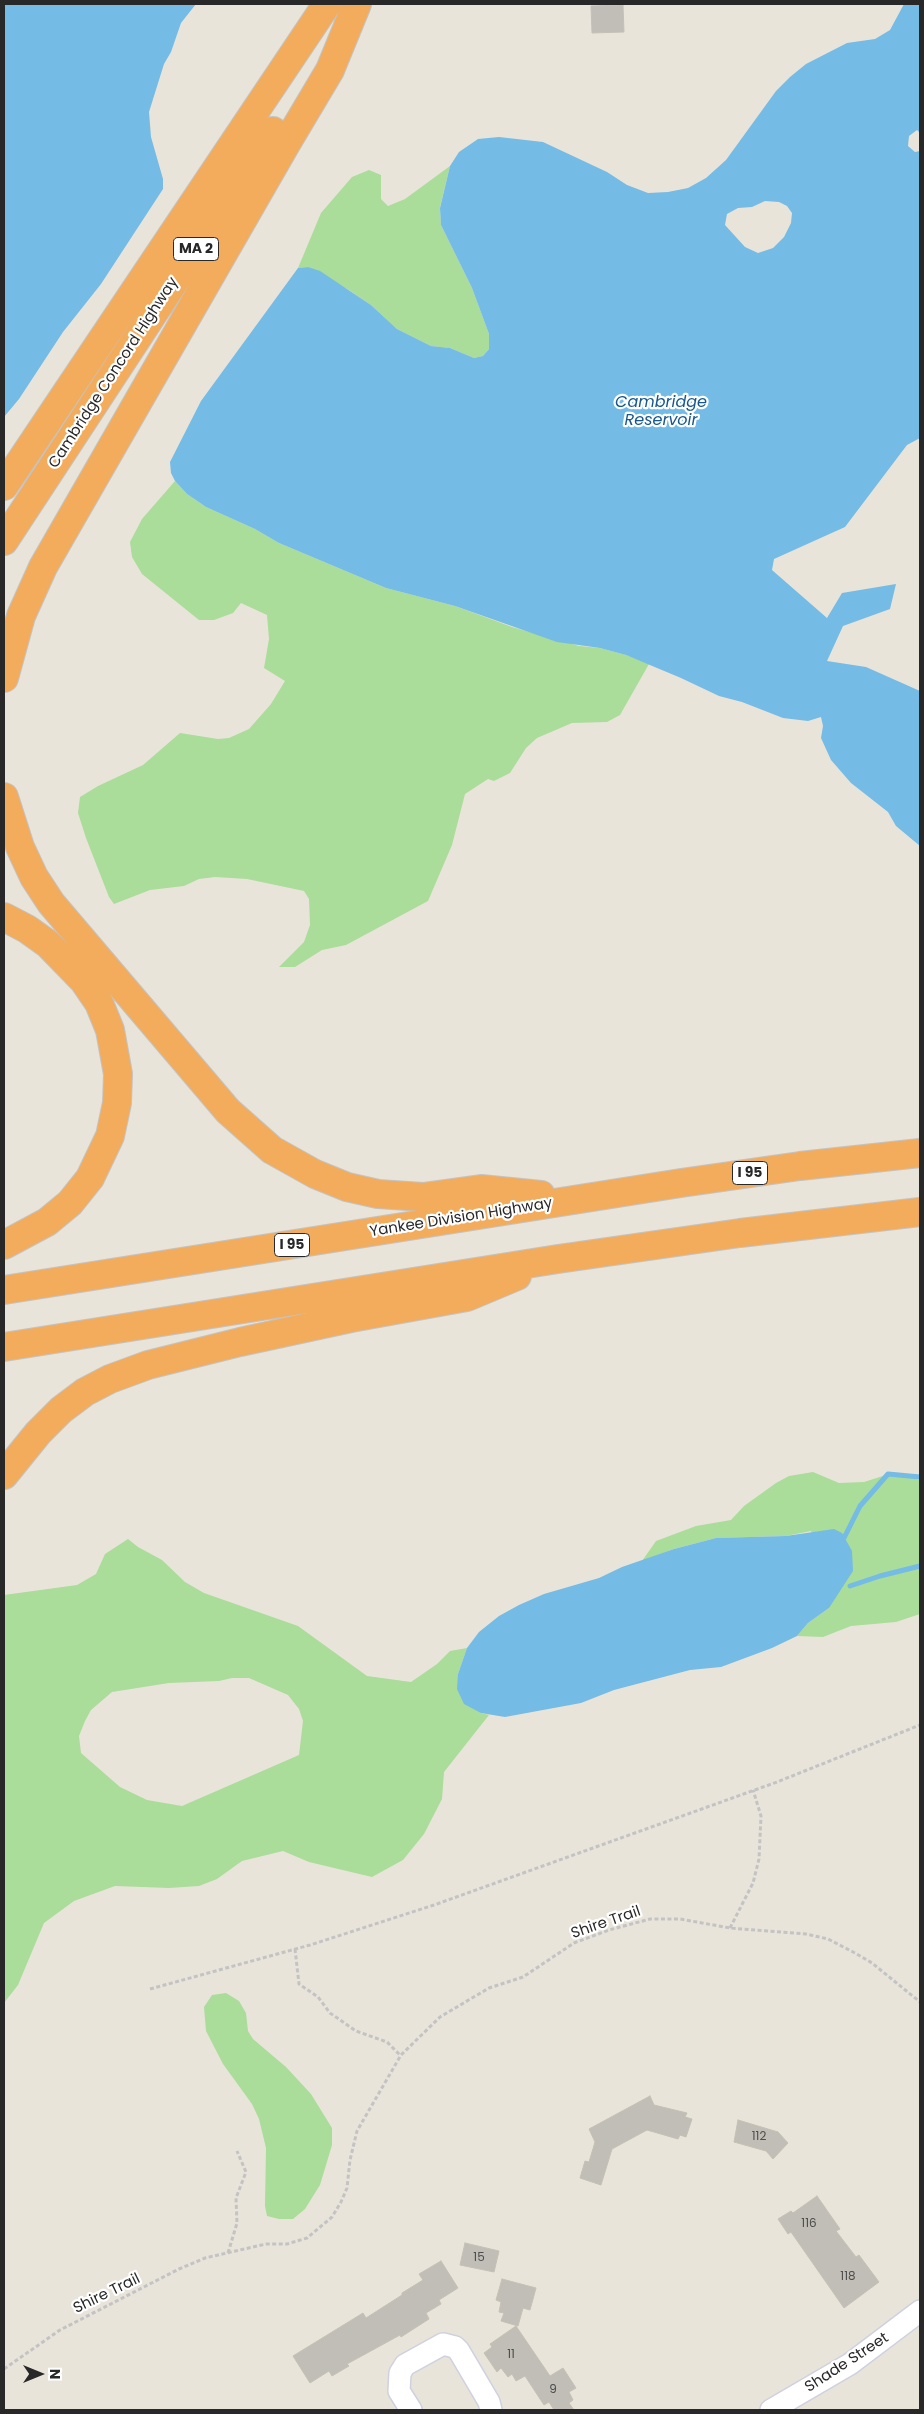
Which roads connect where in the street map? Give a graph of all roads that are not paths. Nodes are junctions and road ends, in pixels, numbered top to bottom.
1 (305, 4) edge
2 (327, 4) edge
3 (357, 4) edge
4 (128, 301) junction
5 (4, 486) edge
6 (4, 541) edge
7 (4, 678) edge
8 (4, 797) edge
9 (4, 917) edge
10 (920, 1154) edge
11 (580, 1199) junction
12 (920, 1212) edge
13 (4, 1244) edge
14 (558, 1259) junction
15 (4, 1290) edge
16 (4, 1347) edge
17 (4, 1475) edge
18 (920, 2311) edge
19 (411, 2410) edge
20 (491, 2410) edge
21 (771, 2410) edge

1 - 4 highway
2 - 4 highway, Cambridge Concord Highway / MA 2
3 - 6 highway, Cambridge Concord Highway / MA 2
3 - 7 highway
4 - 5 highway, Cambridge Concord Highway / MA 2
8 - 11 highway
9 - 13 highway
10 - 11 highway, Yankee Division Highway / I 95
11 - 15 highway, Yankee Division Highway / I 95
12 - 14 highway
14 - 16 highway
14 - 17 highway
18 - 21 street, Shade Street
19 - 20 street

